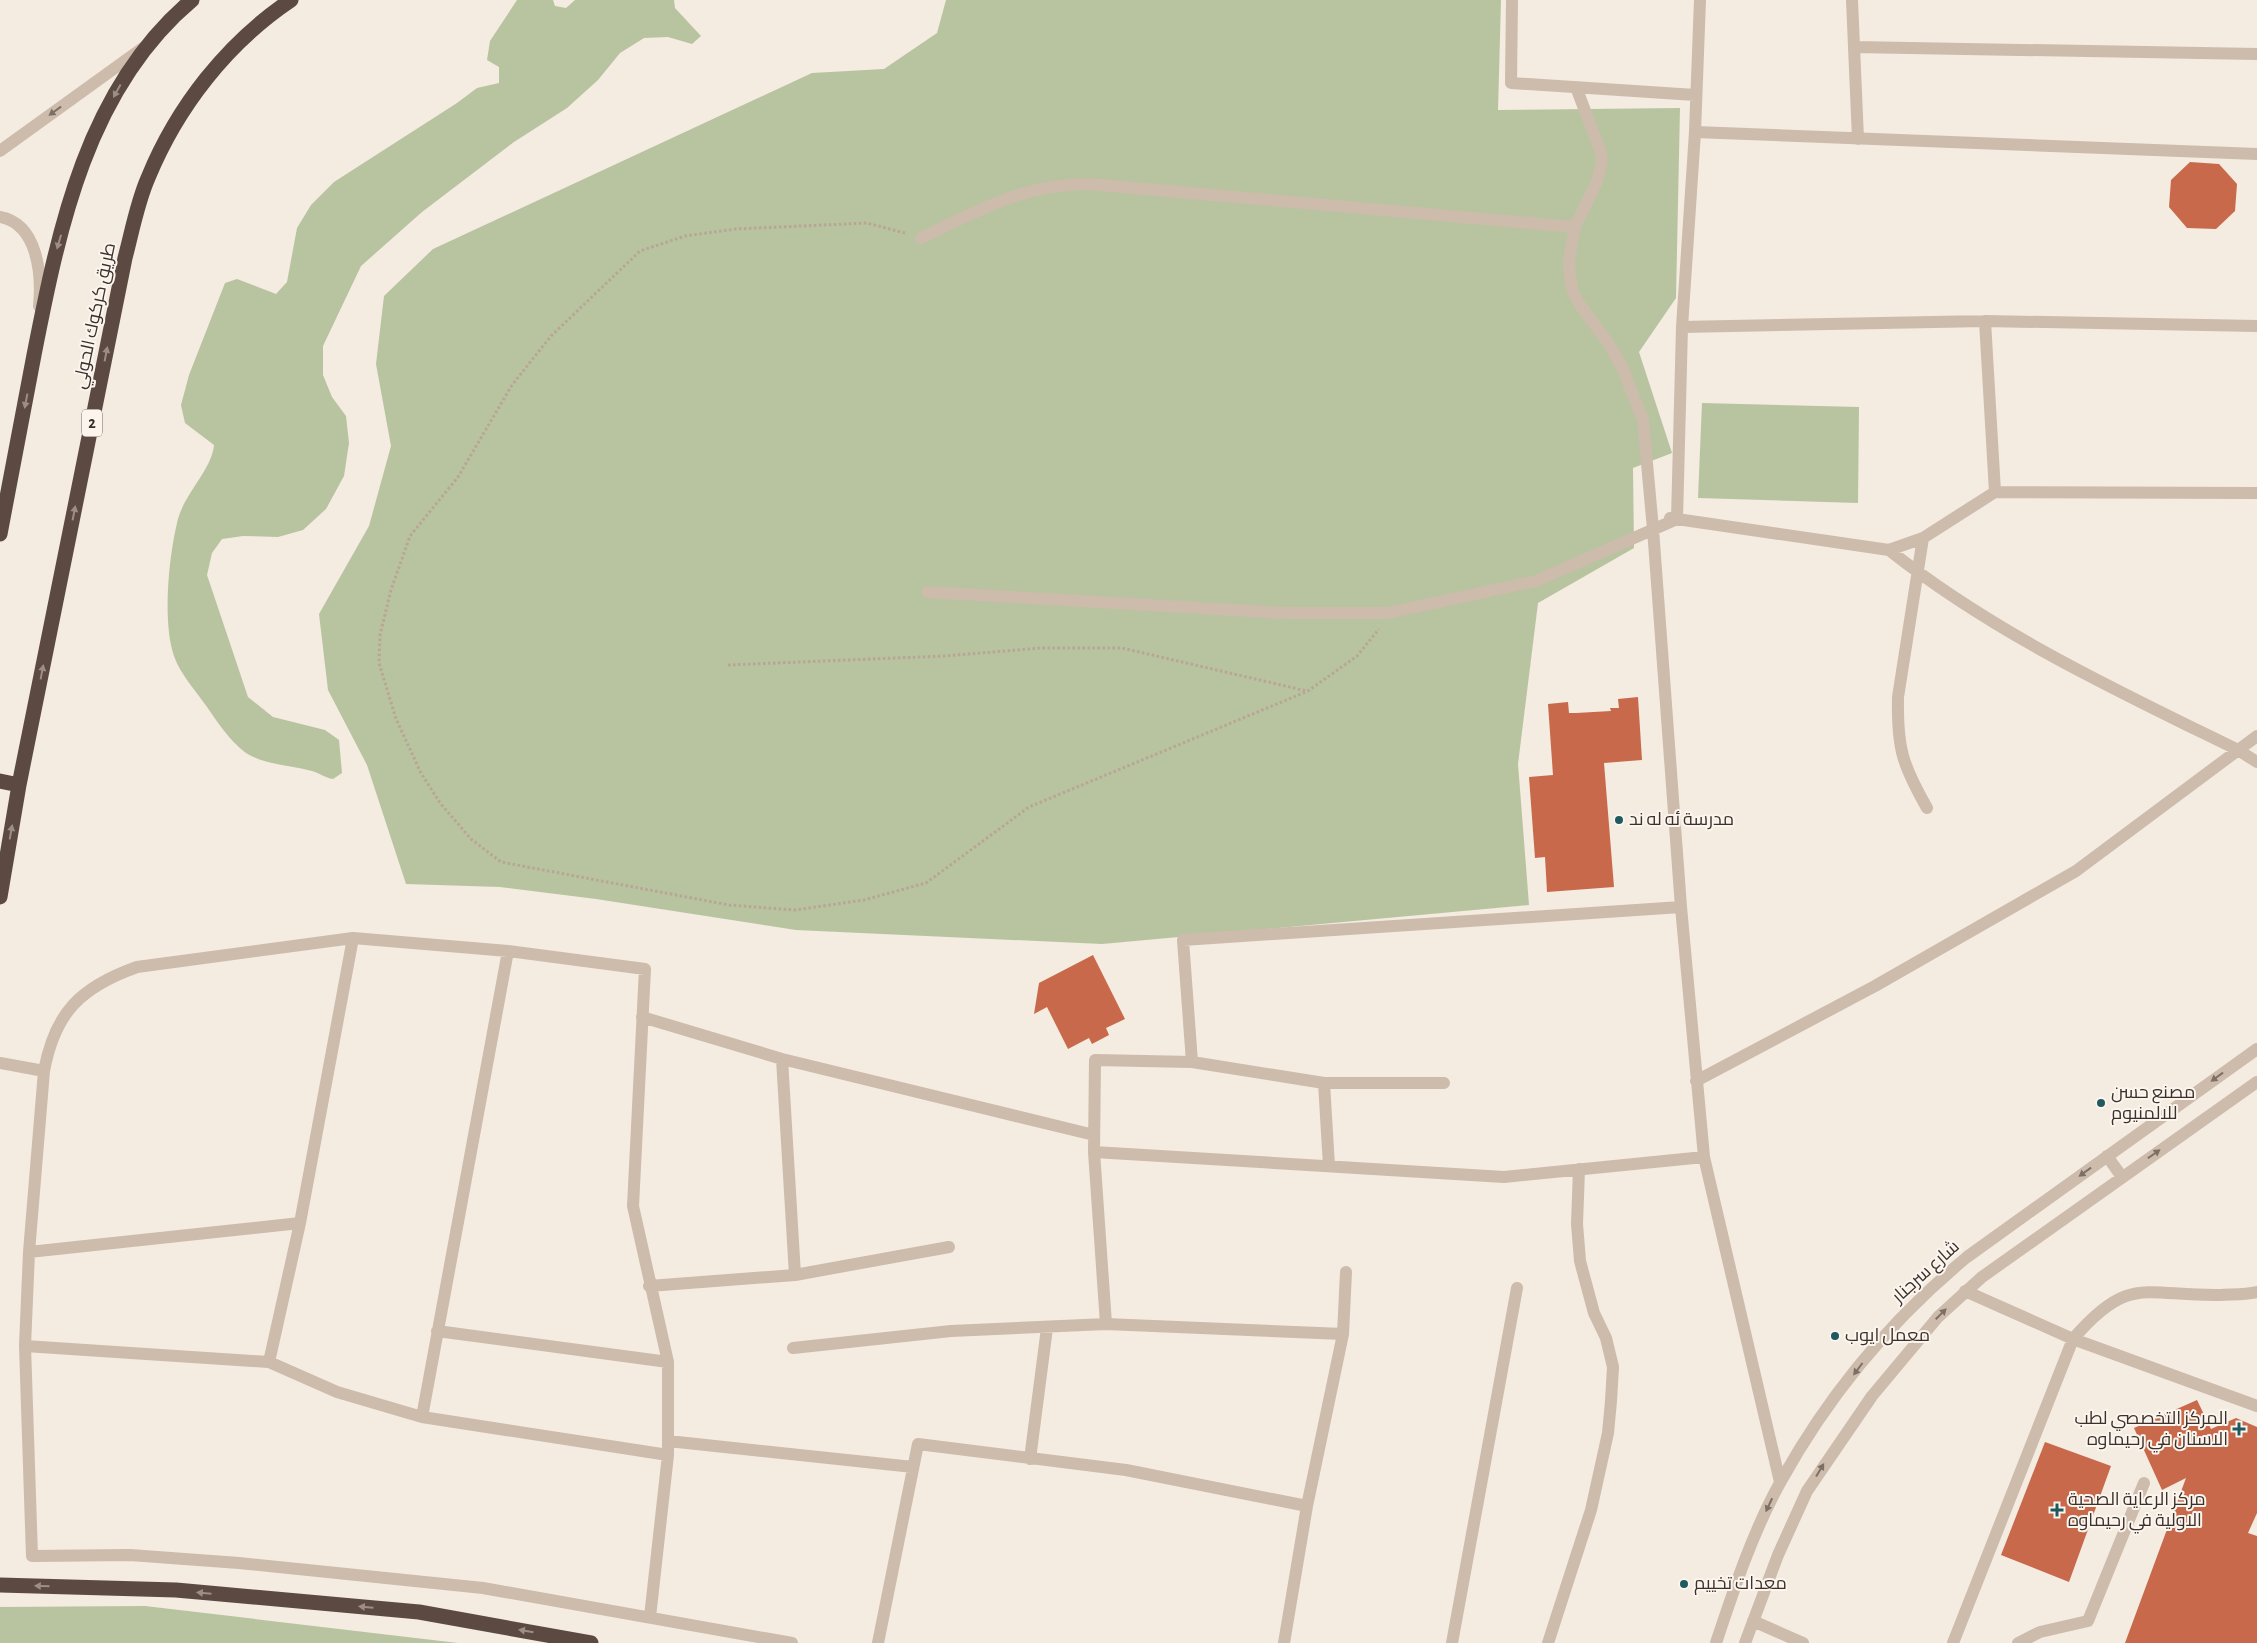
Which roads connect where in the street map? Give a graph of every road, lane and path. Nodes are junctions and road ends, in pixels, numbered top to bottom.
1 (192, 0) edge
2 (291, 0) edge
3 (1512, 0) edge
4 (1700, 0) edge
5 (1852, 0) edge
6 (152, 42) junction
7 (1854, 47) junction
8 (2257, 54) edge
9 (1576, 88) junction
10 (1695, 95) junction
11 (1695, 132) junction
12 (1858, 139) junction
13 (0, 151) edge
14 (2257, 154) edge
15 (0, 217) edge
16 (1575, 227) junction
17 (921, 238) joint
18 (1985, 322) junction
19 (2257, 326) edge
20 (1682, 327) junction
21 (34, 357) junction
22 (1995, 492) junction
23 (2257, 493) edge
24 (1677, 520) junction
25 (1653, 522) junction
26 (0, 534) edge
27 (1923, 538) junction
28 (1889, 550) junction
29 (1917, 572) junction
30 (928, 592) dead end
31 (1388, 613) junction
32 (728, 665) dead end
33 (1308, 691) junction
34 (2257, 736) edge
35 (2238, 750) junction
36 (2257, 762) edge
37 (0, 781) edge
38 (19, 785) junction
39 (1927, 808) dead end
40 (0, 897) edge
41 (1681, 907) junction
42 (352, 938) junction
43 (508, 950) junction
44 (642, 1016) junction
45 (2257, 1049) edge
46 (782, 1058) junction
47 (1192, 1062) junction
48 (0, 1063) edge
49 (44, 1071) junction
50 (1696, 1081) junction
51 (2257, 1082) edge
52 (1324, 1083) junction
53 (1444, 1083) dead end
54 (1094, 1135) junction
55 (1094, 1152) junction
56 (2107, 1156) junction
57 (1704, 1157) junction
58 (1329, 1166) junction
59 (1579, 1169) junction
60 (2122, 1177) junction
61 (300, 1223) junction
62 (948, 1247) dead end
63 (29, 1252) junction
64 (1346, 1272) dead end
65 (795, 1275) junction
66 (649, 1286) junction
67 (1517, 1288) dead end
68 (1965, 1292) junction
69 (2257, 1292) edge
70 (1106, 1324) junction
71 (1048, 1328) junction
72 (437, 1331) junction
73 (1343, 1334) junction
74 (2073, 1339) junction
75 (25, 1346) junction
76 (793, 1348) dead end
77 (269, 1362) junction
78 (668, 1362) junction
79 (2257, 1406) edge
80 (422, 1417) junction
81 (668, 1440) junction
82 (668, 1454) junction
83 (1030, 1459) junction
84 (913, 1467) junction
85 (1780, 1482) junction
86 (2144, 1483) dead end
87 (1307, 1506) junction
88 (0, 1585) edge
89 (650, 1617) junction
90 (1753, 1621) junction
91 (592, 1643) edge
92 (792, 1643) edge
93 (878, 1643) edge
94 (1284, 1643) edge
95 (1452, 1643) edge
96 (1548, 1643) edge
97 (1716, 1643) edge
98 (1745, 1643) edge
99 (1803, 1643) edge
100 (1953, 1643) edge
101 (2018, 1643) edge

1 - 6 highway
38 -> 2 highway, طريق كركوك الحولي / 2
3 - 9 street
4 - 10 street
5 - 7 street
6 -> 13 street
6 -> 21 highway
7 - 8 street
7 - 12 street
9 - 10 street
9 - 16 street
10 - 11 street
11 - 12 street
11 - 20 street
12 - 14 street
15 - 21 street
16 - 17 street
16 - 25 street
17 - 33 path
18 - 19 street
18 - 20 street
18 - 22 street
20 - 24 street
21 -> 26 highway
22 - 23 street
22 - 27 street
24 - 25 street
24 - 28 street
25 - 31 street
25 - 41 street
27 - 28 street
27 - 29 street
28 - 29 street
29 - 35 street
29 - 39 street
30 - 31 street
31 - 33 path
32 - 33 path
34 - 35 street
35 - 36 street
35 - 50 street
37 - 38 highway
40 -> 38 highway, طريق كركوك الحولي / 2
41 - 47 street
41 - 50 street
42 - 43 street
42 - 49 street
42 - 61 street
43 - 44 street
43 - 72 street
44 - 46 street
44 - 66 street
45 -> 56 street, شارع سرجنار
46 - 54 street
46 - 65 street
47 - 52 street
47 - 54 street
48 - 49 street
49 - 63 street
50 - 57 street
60 -> 51 street
52 - 53 street
52 - 58 street
54 - 55 street
55 - 58 street
55 - 70 street
56 - 60 street
56 -> 85 street, شارع سرجنار
57 - 59 street
57 - 85 street
58 - 59 street
59 - 96 street
60 - 68 street
61 - 63 street
61 - 77 street
62 - 65 street
63 - 75 street
64 - 73 street
65 - 66 street
66 - 78 street
67 - 95 street
68 - 74 street
90 -> 68 street
69 - 74 street
70 - 71 street
70 - 73 street
71 - 76 street
71 - 83 street
72 - 78 street
72 - 80 street
73 - 87 street
74 - 79 street
74 - 100 street
75 - 77 street
75 - 89 street
77 - 80 street
78 - 81 street
80 - 82 street
81 - 82 street
81 - 84 street
82 - 89 street
83 - 84 street
83 - 87 street
84 - 93 street
85 -> 97 street, شارع سرجنار
86 - 101 street
87 - 94 street
91 -> 88 highway
89 - 92 street
90 - 98 street
90 - 99 street

